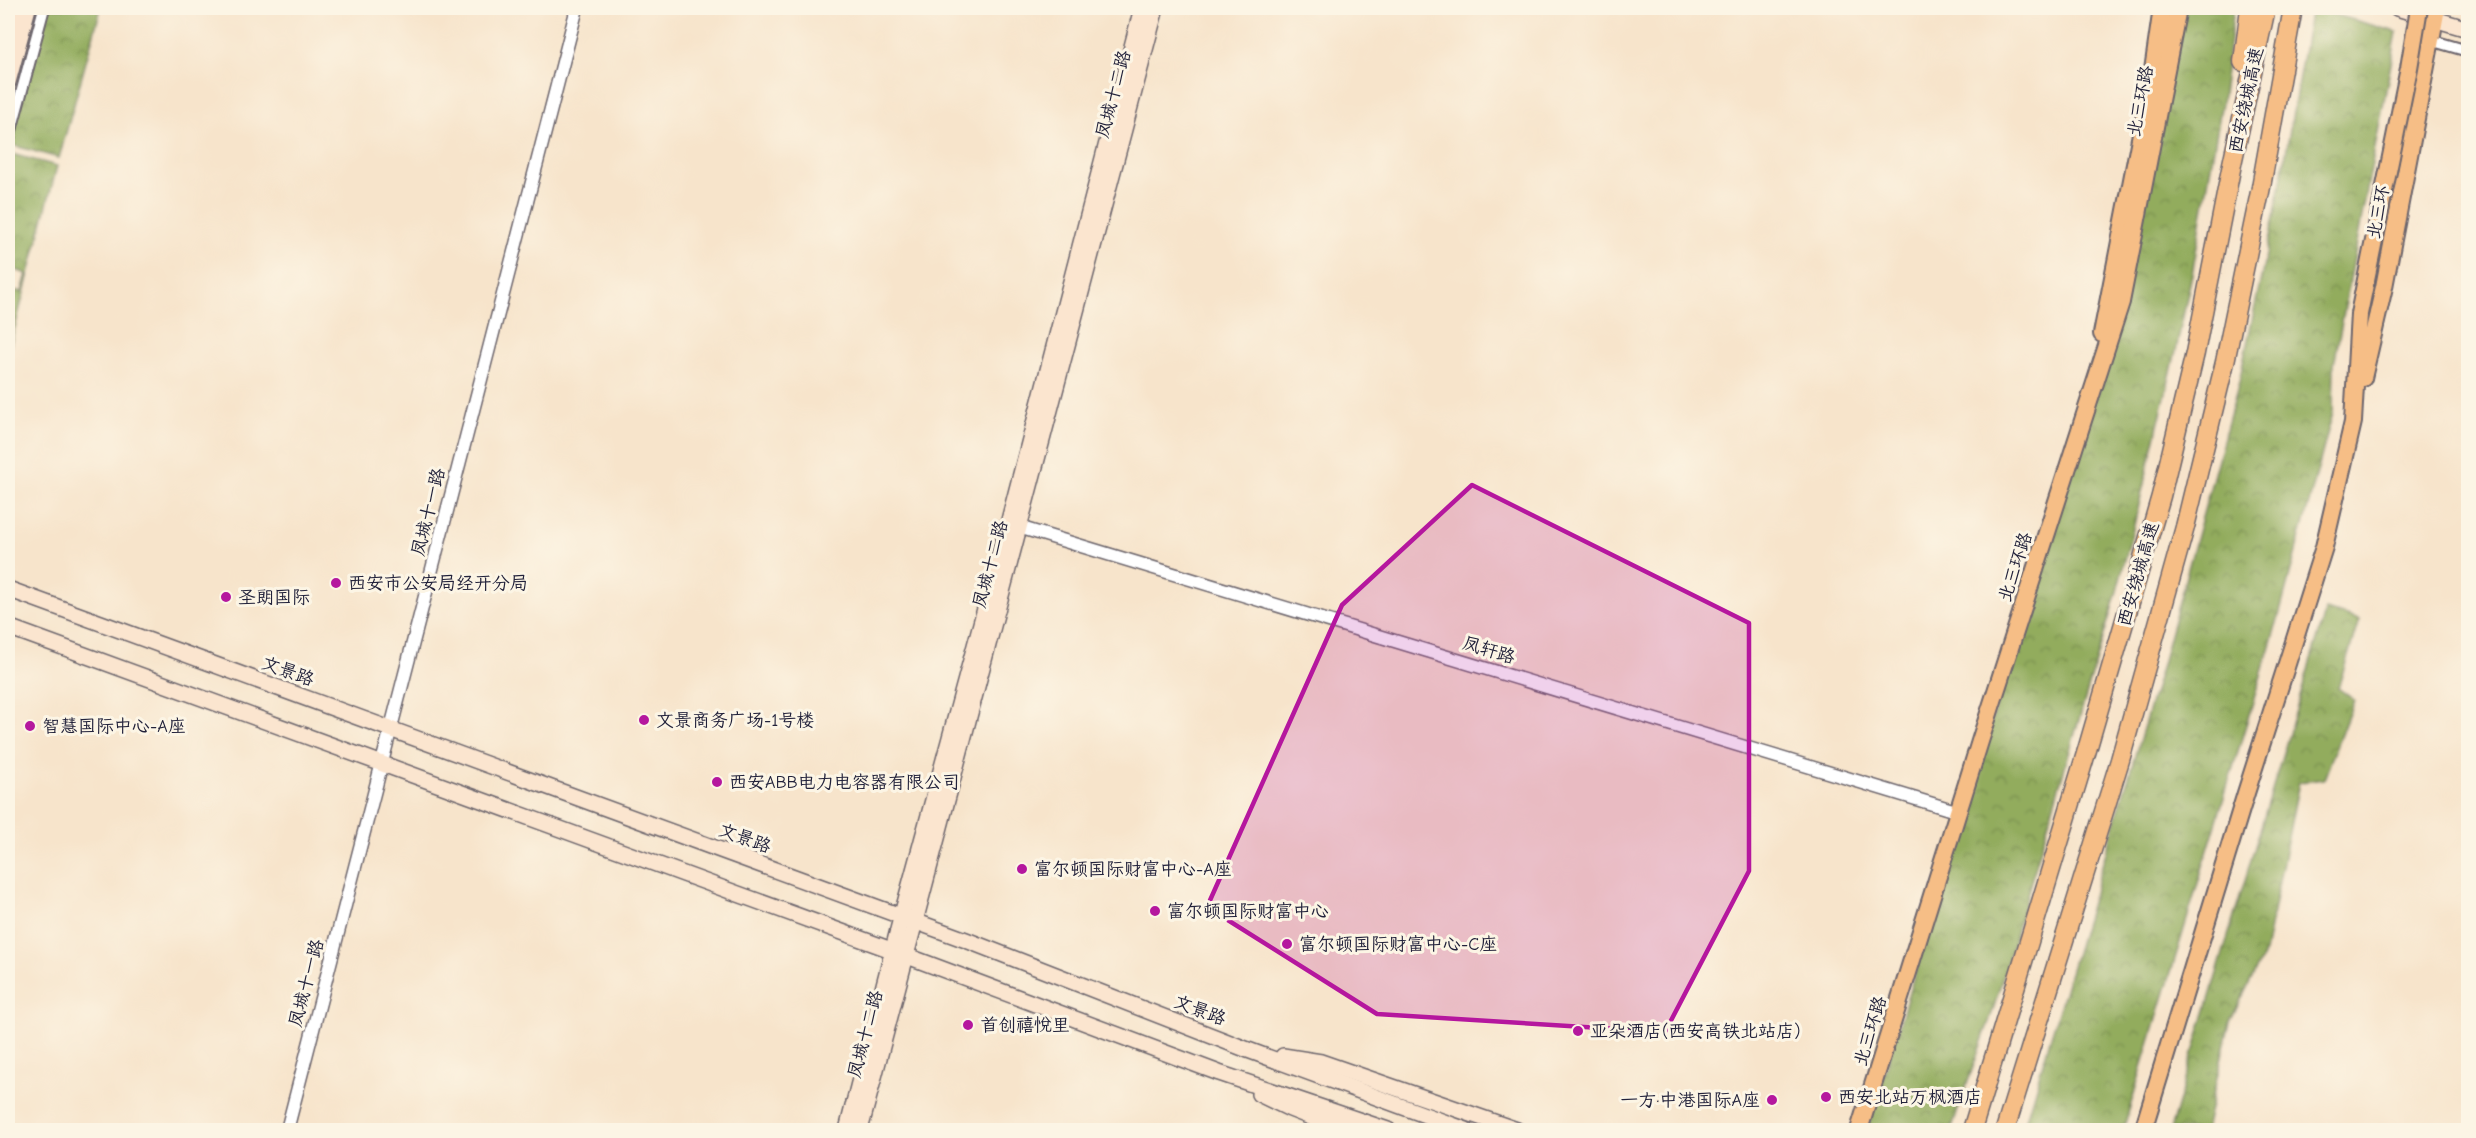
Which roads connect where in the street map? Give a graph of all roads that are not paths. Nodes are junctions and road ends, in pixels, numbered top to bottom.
1 (14, 8) edge
2 (28, 8) edge
3 (44, 8) edge
4 (577, 8) edge
5 (1142, 8) edge
6 (1156, 8) edge
7 (2162, 8) edge
8 (2178, 8) edge
9 (2250, 8) edge
10 (2266, 8) edge
11 (2397, 8) edge
12 (2419, 8) edge
13 (2436, 13) edge
14 (2292, 16) edge
15 (2469, 29) edge
16 (8, 33) edge
17 (2430, 40) junction
18 (2469, 51) edge
19 (8, 82) edge
20 (8, 142) edge
21 (2232, 164) junction
22 (2094, 384) junction
23 (2353, 422) junction
24 (1014, 525) junction
25 (8, 589) edge
26 (8, 627) edge
27 (391, 730) junction
28 (382, 764) junction
29 (1959, 812) junction
30 (908, 920) junction
31 (900, 954) junction
32 (2007, 1014) junction
33 (1248, 1050) junction
34 (1219, 1073) junction
35 (287, 1131) edge
36 (847, 1131) edge
37 (860, 1131) edge
38 (1343, 1131) edge
39 (1388, 1131) edge
40 (1467, 1131) edge
41 (1517, 1131) edge
42 (1859, 1131) edge
43 (1966, 1131) edge
44 (1972, 1131) edge
45 (2005, 1131) edge
46 (2143, 1131) edge

1 - 16 main road
2 - 19 main road
3 - 20 street
4 - 27 street, 凤城十一路
5 - 24 main road, 凤城十二路
6 - 24 main road, 凤城十二路
7 - 22 highway
8 - 22 highway, 北三环路
9 - 21 highway
10 - 21 highway, 西安绕城高速
11 - 13 main road
12 - 23 highway, bridge
13 - 15 main road
13 - 17 highway, 北三环
14 - 45 highway, 西安绕城高速
17 - 18 street
17 - 23 highway, 北三环
21 - 32 highway, 西安绕城高速
22 - 29 highway, 北三环路
23 - 46 highway
24 - 29 street, 凤轩路
24 - 30 main road, 凤城十二路
25 - 27 main road, 文景路
26 - 28 main road
27 - 28 street, 凤城十一路
27 - 30 main road, 文景路
28 - 31 main road
28 - 35 street, 凤城十一路
29 - 42 highway, 北三环路
30 - 31 main road, 凤城十二路
30 - 33 main road, 文景路
31 - 34 main road
31 - 36 main road, 凤城十二路
31 - 37 main road, 凤城十二路
32 - 43 highway
32 - 44 highway, 西安绕城高速
33 - 40 main road, 文景路
33 - 41 main road
34 - 38 main road
34 - 39 main road

